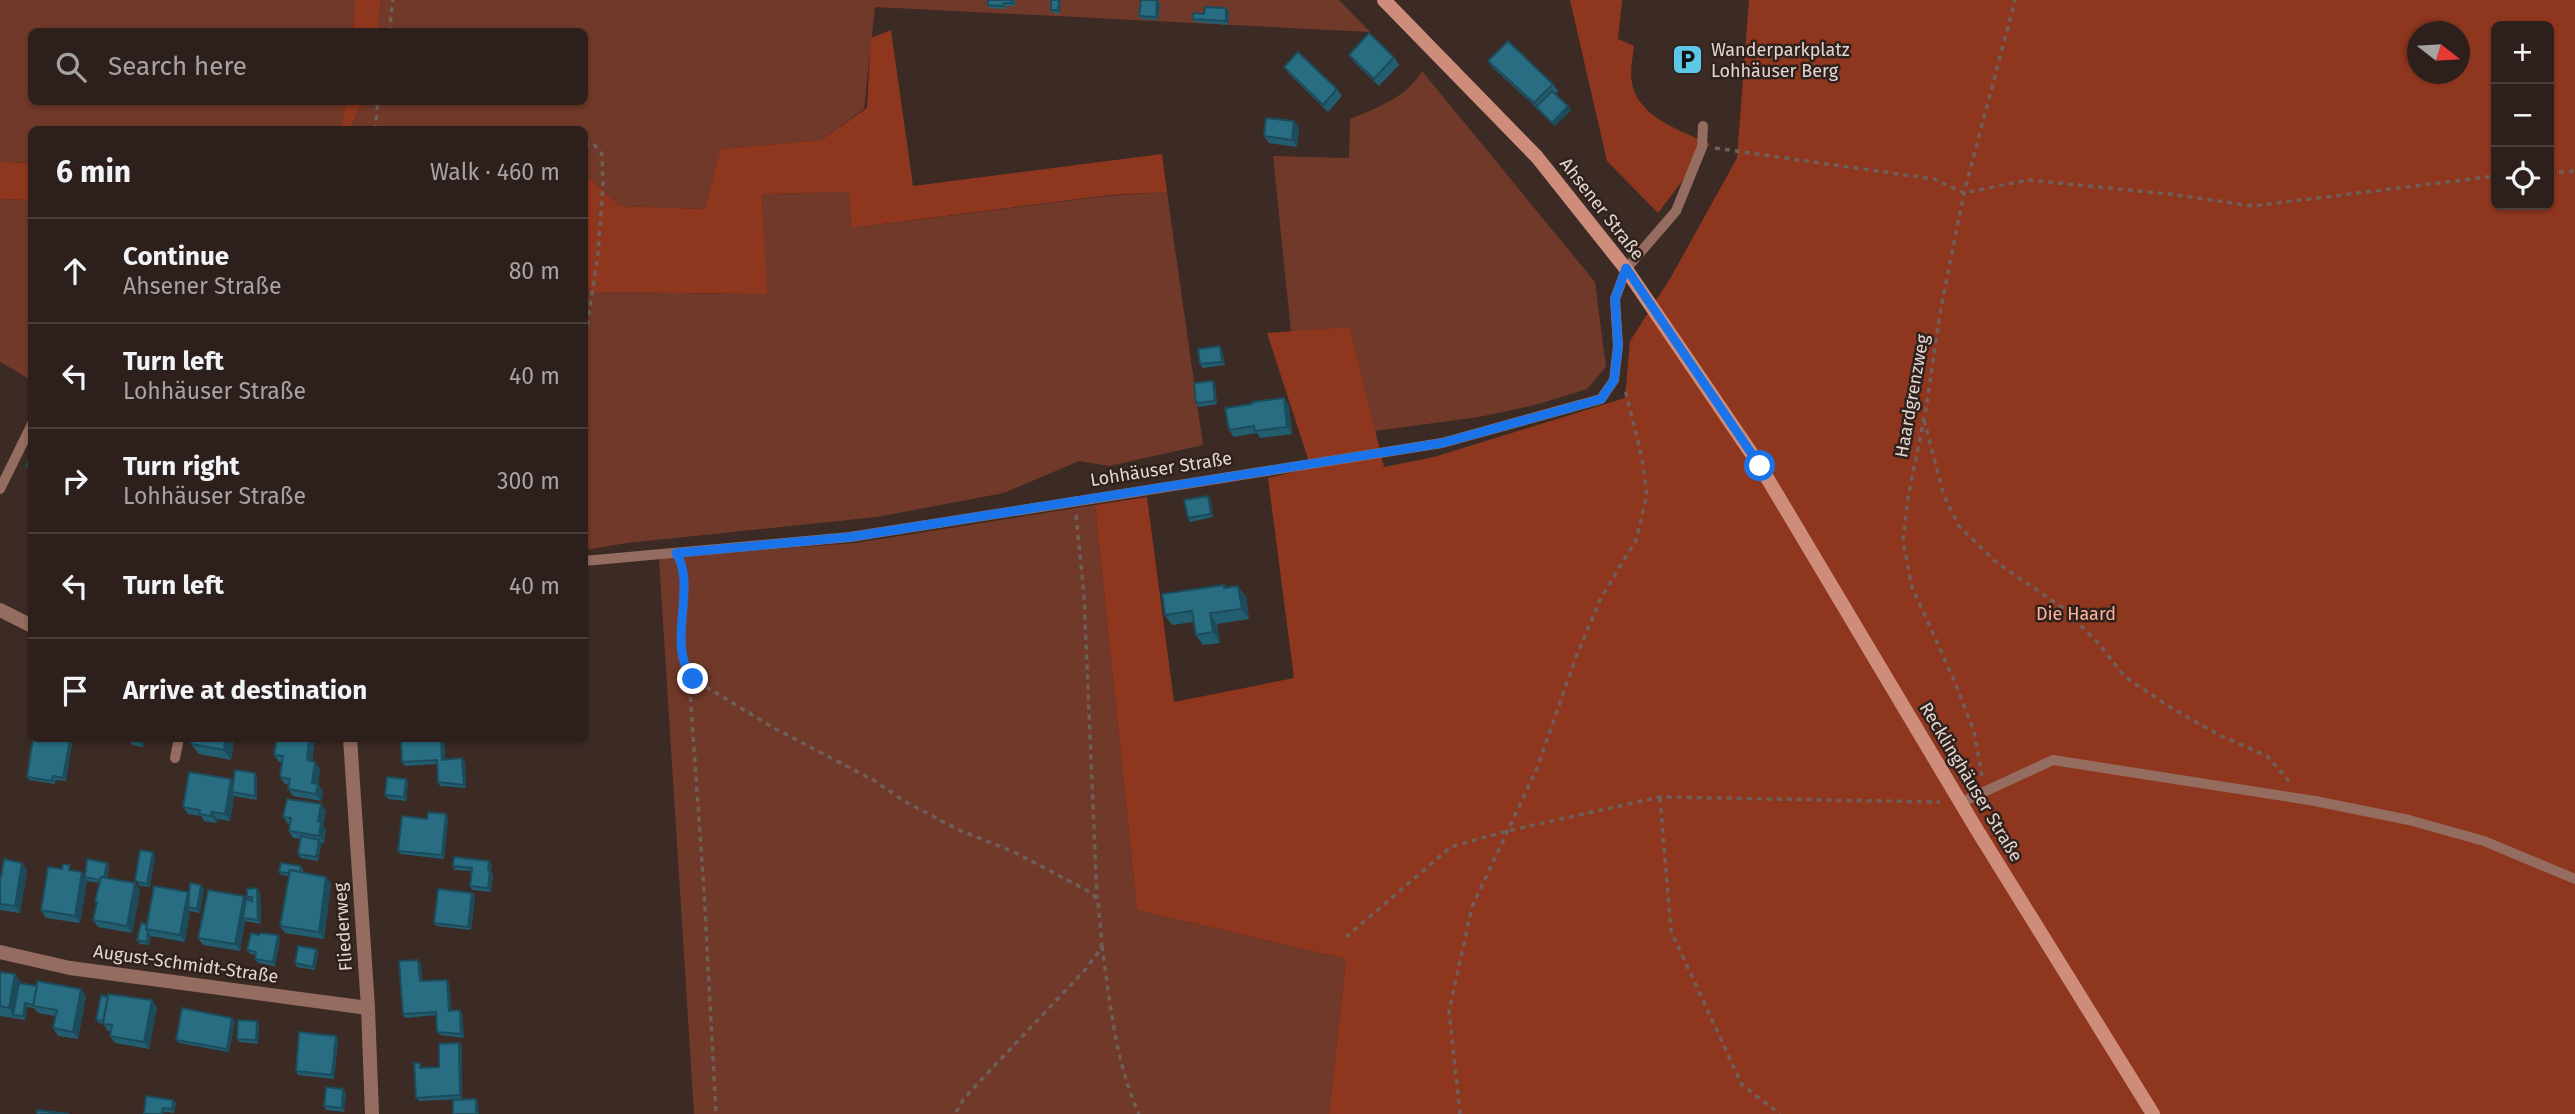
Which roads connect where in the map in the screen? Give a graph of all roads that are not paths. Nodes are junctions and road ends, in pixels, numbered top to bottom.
1 (1384, 0) edge
2 (1703, 126) dead end
3 (1626, 268) junction
4 (28, 432) edge
5 (1760, 466) joint
6 (0, 489) edge
7 (588, 562) edge
8 (0, 610) edge
9 (28, 624) edge
10 (178, 742) edge
11 (350, 742) edge
12 (175, 758) dead end
13 (1960, 803) junction
14 (2575, 879) edge
15 (0, 952) edge
16 (368, 1008) junction
17 (372, 1114) edge
18 (2153, 1114) edge

1 - 3 main road, Ahsener Straße
2 - 3 lane
3 - 5 main road, Ahsener Straße
3 - 7 lane, Lohhäuser Straße
4 - 6 lane
5 - 13 main road, Recklinghäuser Straße
8 - 9 street
10 - 12 lane
11 - 16 street, Fliederweg
13 - 14 lane
13 - 18 main road, Recklinghäuser Straße
15 - 16 street, August-Schmidt-Straße
16 - 17 street, Fliederweg

